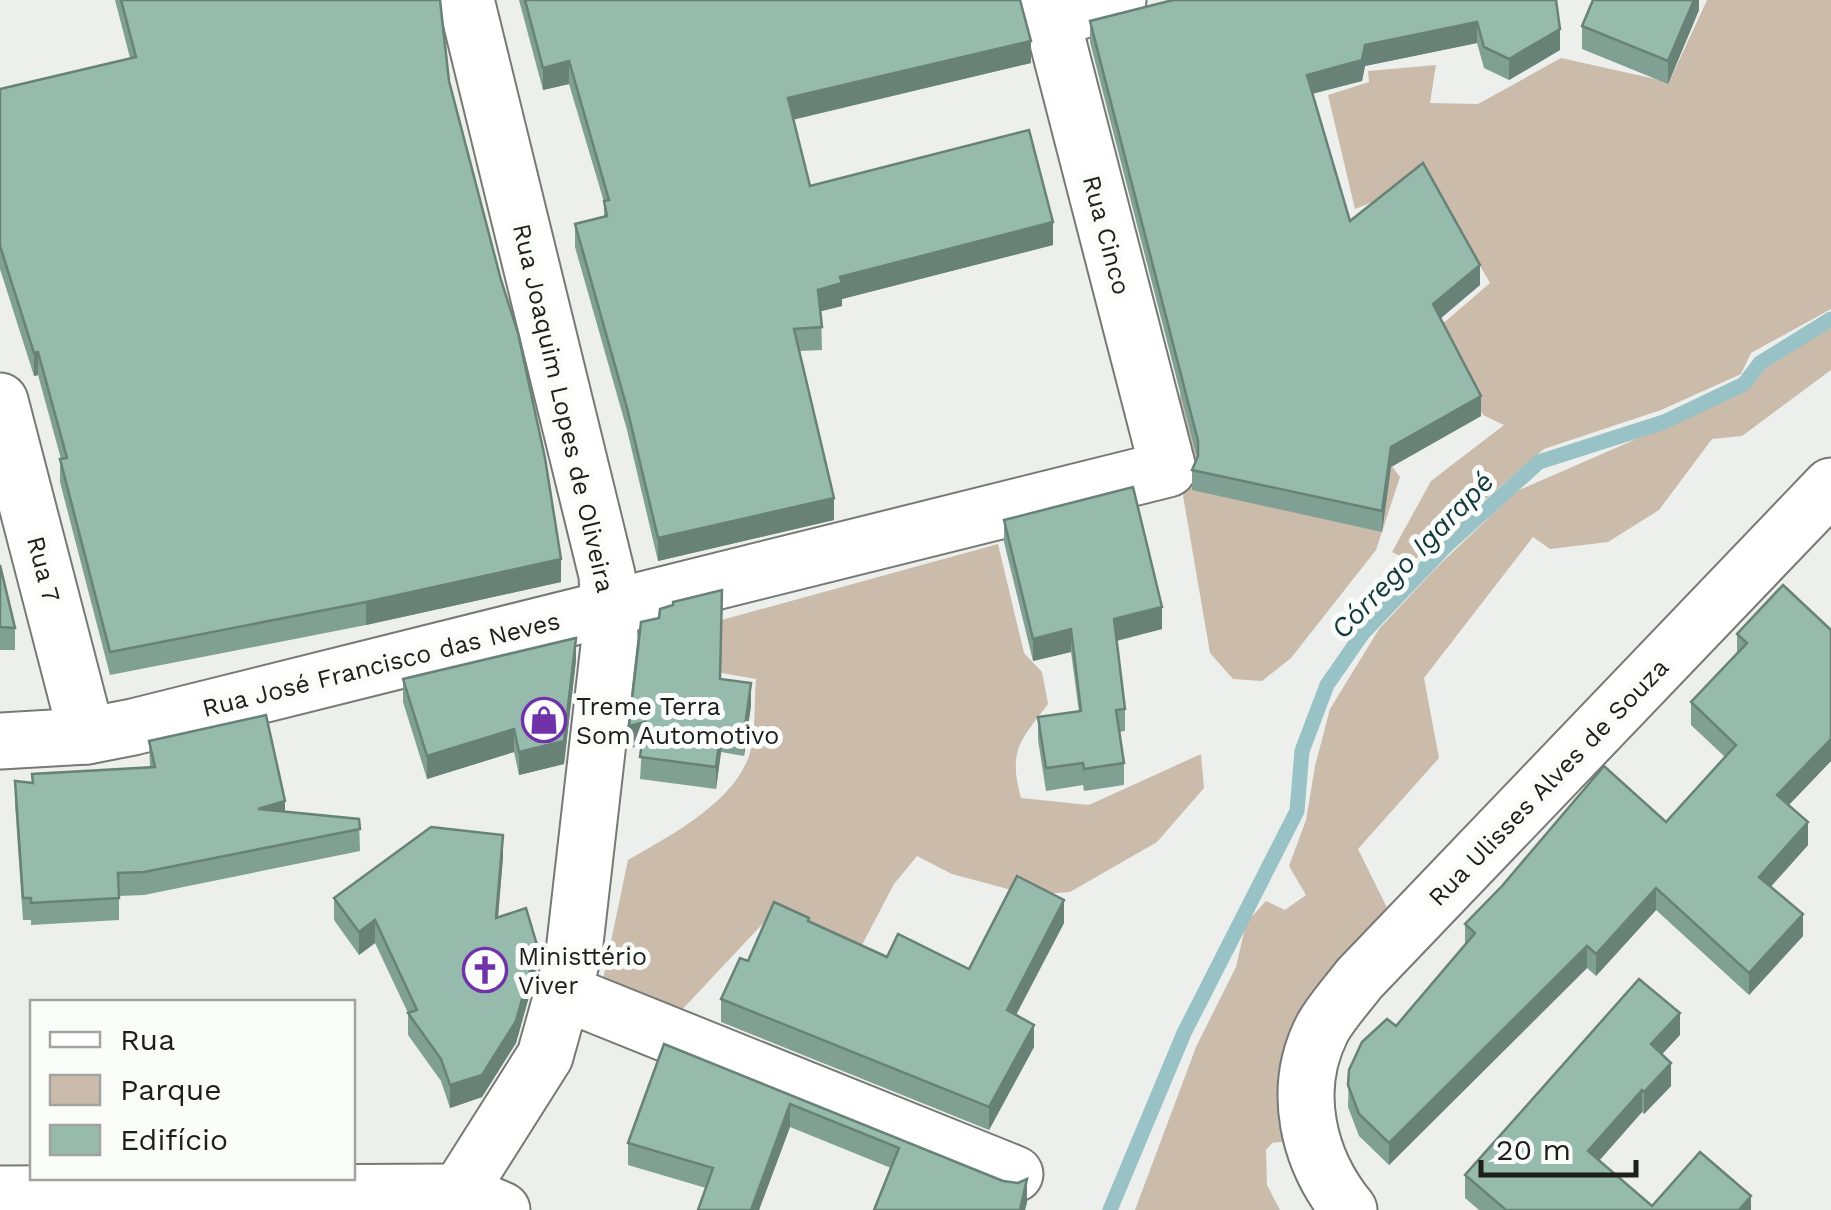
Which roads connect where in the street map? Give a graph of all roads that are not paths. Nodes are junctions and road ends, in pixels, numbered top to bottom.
1 (466, 0) edge
2 (1118, 0) edge
3 (1049, 9) edge
4 (0, 401) edge
5 (1168, 470) joint
6 (1831, 486) edge
7 (609, 606) junction
8 (87, 736) junction
9 (0, 741) edge
10 (563, 992) junction
11 (1016, 1174) dead end
12 (0, 1194) edge
13 (471, 1204) edge
14 (1349, 1210) edge

1 - 7 street, Rua Joaquim Lopes de Oliveira
2 - 3 street
3 - 5 street, Rua Cinco
4 - 8 street, Rua 7
5 - 7 street, Rua José Francisco das Neves
6 - 14 street, Rua Ulisses Alves de Souza
7 - 8 street, Rua José Francisco das Neves
7 - 10 street, Rua Joaquim Lopes de Oliveira
8 - 9 street, Rua José Francisco das Neves
10 - 11 street
10 - 13 street, Rua Joaquim Lopes de Oliveira
12 - 13 street

